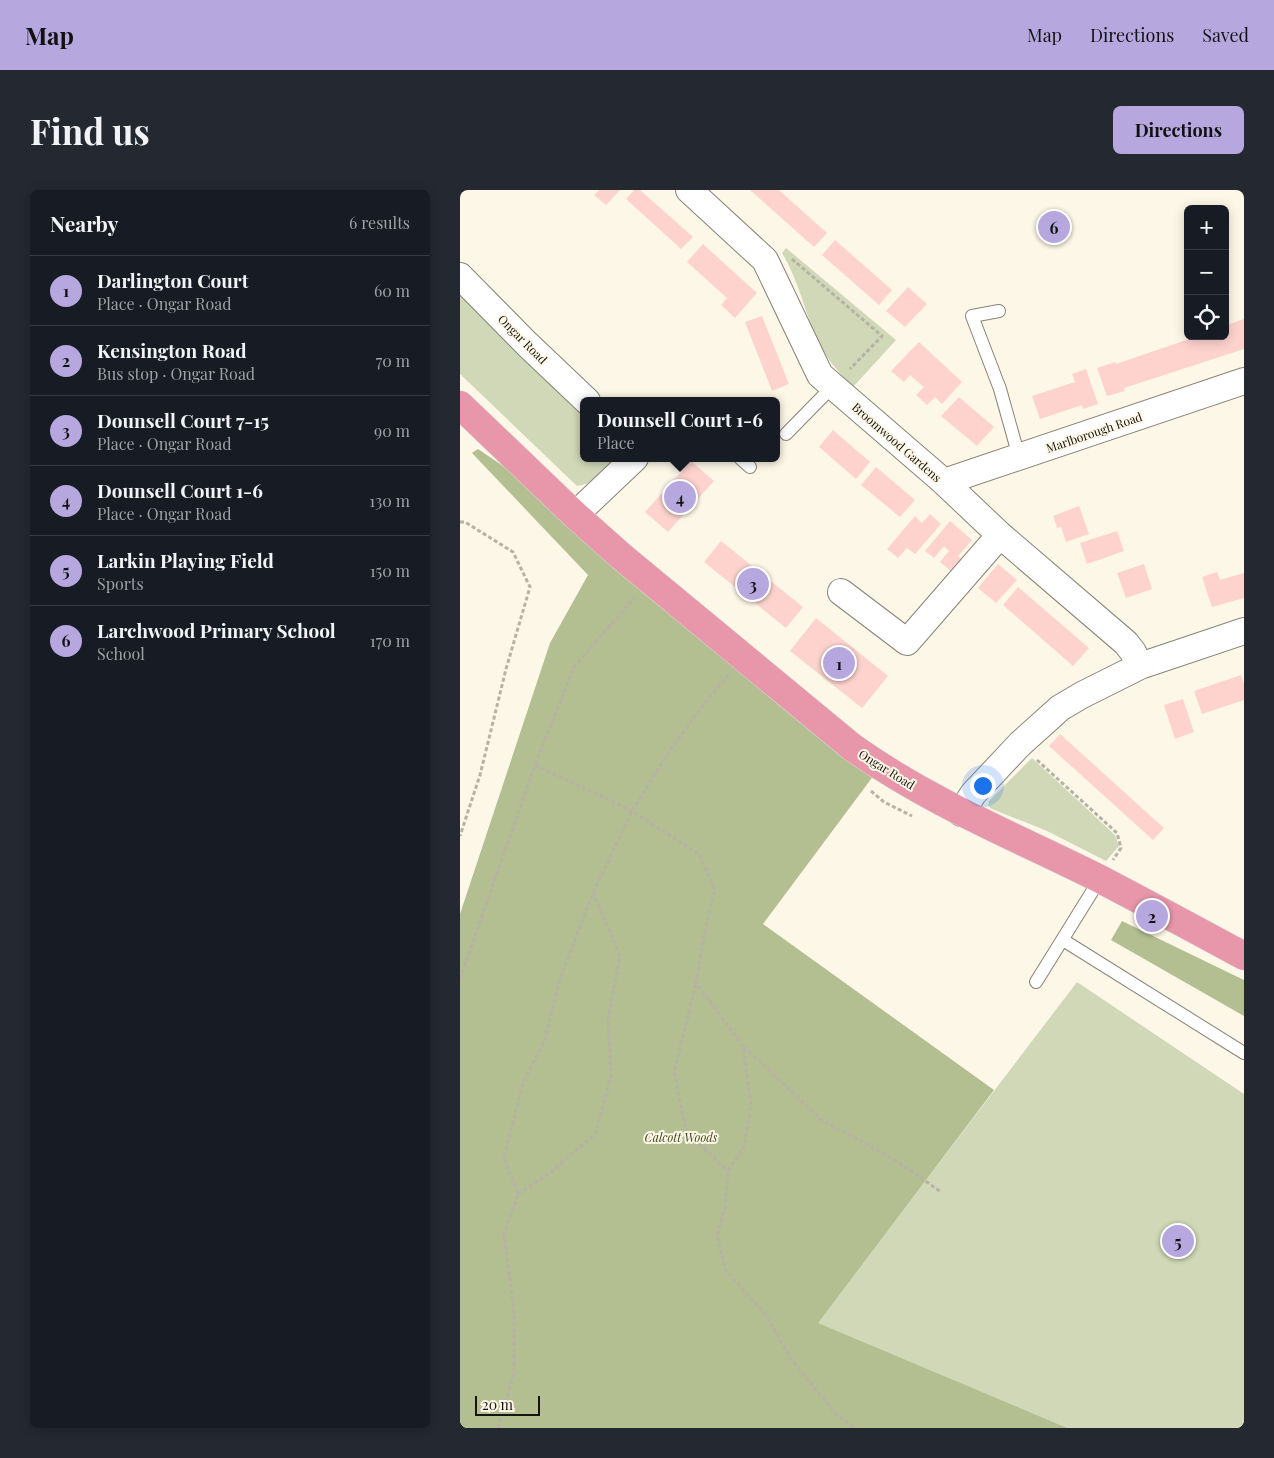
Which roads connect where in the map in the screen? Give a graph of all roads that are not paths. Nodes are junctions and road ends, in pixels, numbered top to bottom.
1 (689, 190) edge
2 (460, 276) edge
3 (999, 311) dead end
4 (1244, 381) edge
5 (833, 386) junction
6 (583, 397) edge
7 (460, 405) edge
8 (786, 434) dead end
9 (1019, 457) junction
10 (631, 462) edge
11 (944, 482) junction
12 (575, 515) junction
13 (1000, 535) junction
14 (841, 592) dead end
15 (1244, 631) edge
16 (1140, 666) junction
17 (961, 813) junction
18 (1100, 879) junction
19 (1063, 940) junction
20 (1244, 956) edge
21 (1036, 982) dead end
22 (1244, 1053) edge

1 - 5 street, Broomwood Gardens
2 - 6 street, Ongar Road
3 - 9 lane
4 - 9 street, Marlborough Road
5 - 8 lane
5 - 11 street, Broomwood Gardens
7 - 12 main road, Ongar Road
9 - 11 street, Marlborough Road
10 - 12 street
11 - 13 street, Broomwood Gardens
12 - 17 main road, Ongar Road
13 - 14 street
13 - 16 street, Broomwood Gardens
15 - 16 street
16 - 17 street
17 - 18 main road, Ongar Road
18 - 19 lane
18 - 20 main road, Ongar Road
19 - 21 lane
19 - 22 lane

